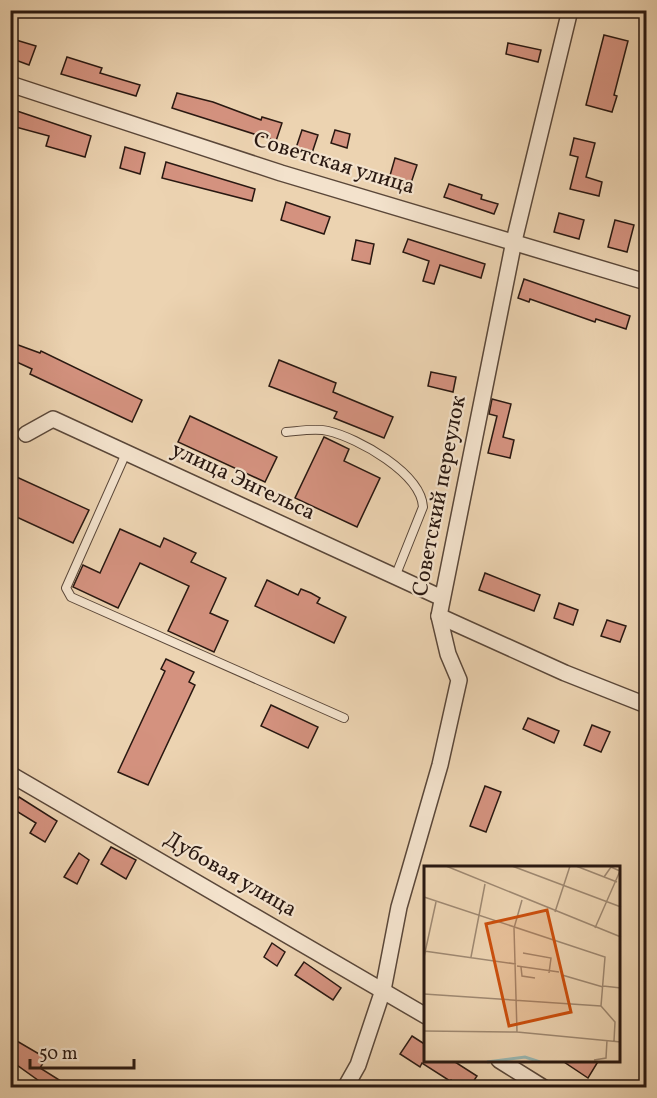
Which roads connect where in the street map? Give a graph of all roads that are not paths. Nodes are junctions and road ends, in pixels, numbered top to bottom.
1 (570, 10) edge
2 (10, 84) edge
3 (514, 241) junction
4 (646, 282) edge
5 (286, 432) dead end
6 (26, 434) dead end
7 (126, 453) junction
8 (395, 577) junction
9 (442, 598) junction
10 (439, 616) junction
11 (646, 705) edge
12 (344, 718) dead end
13 (10, 774) edge
14 (383, 990) junction
15 (424, 1015) edge
16 (502, 1062) edge
17 (345, 1088) edge
18 (544, 1088) edge

1 - 3 street, Советский переулок
2 - 3 street, Советская улица
3 - 4 street, Советская улица
3 - 9 street, Советский переулок
5 - 8 lane
6 - 7 street, улица Энгельса
7 - 8 street, улица Энгельса
7 - 12 lane
8 - 9 street, улица Энгельса
9 - 10 street, Советский переулок
10 - 11 street
10 - 14 street, Советский переулок
13 - 14 street, Дубовая улица
14 - 15 street, Дубовая улица
14 - 17 street, Советский переулок
16 - 18 street

